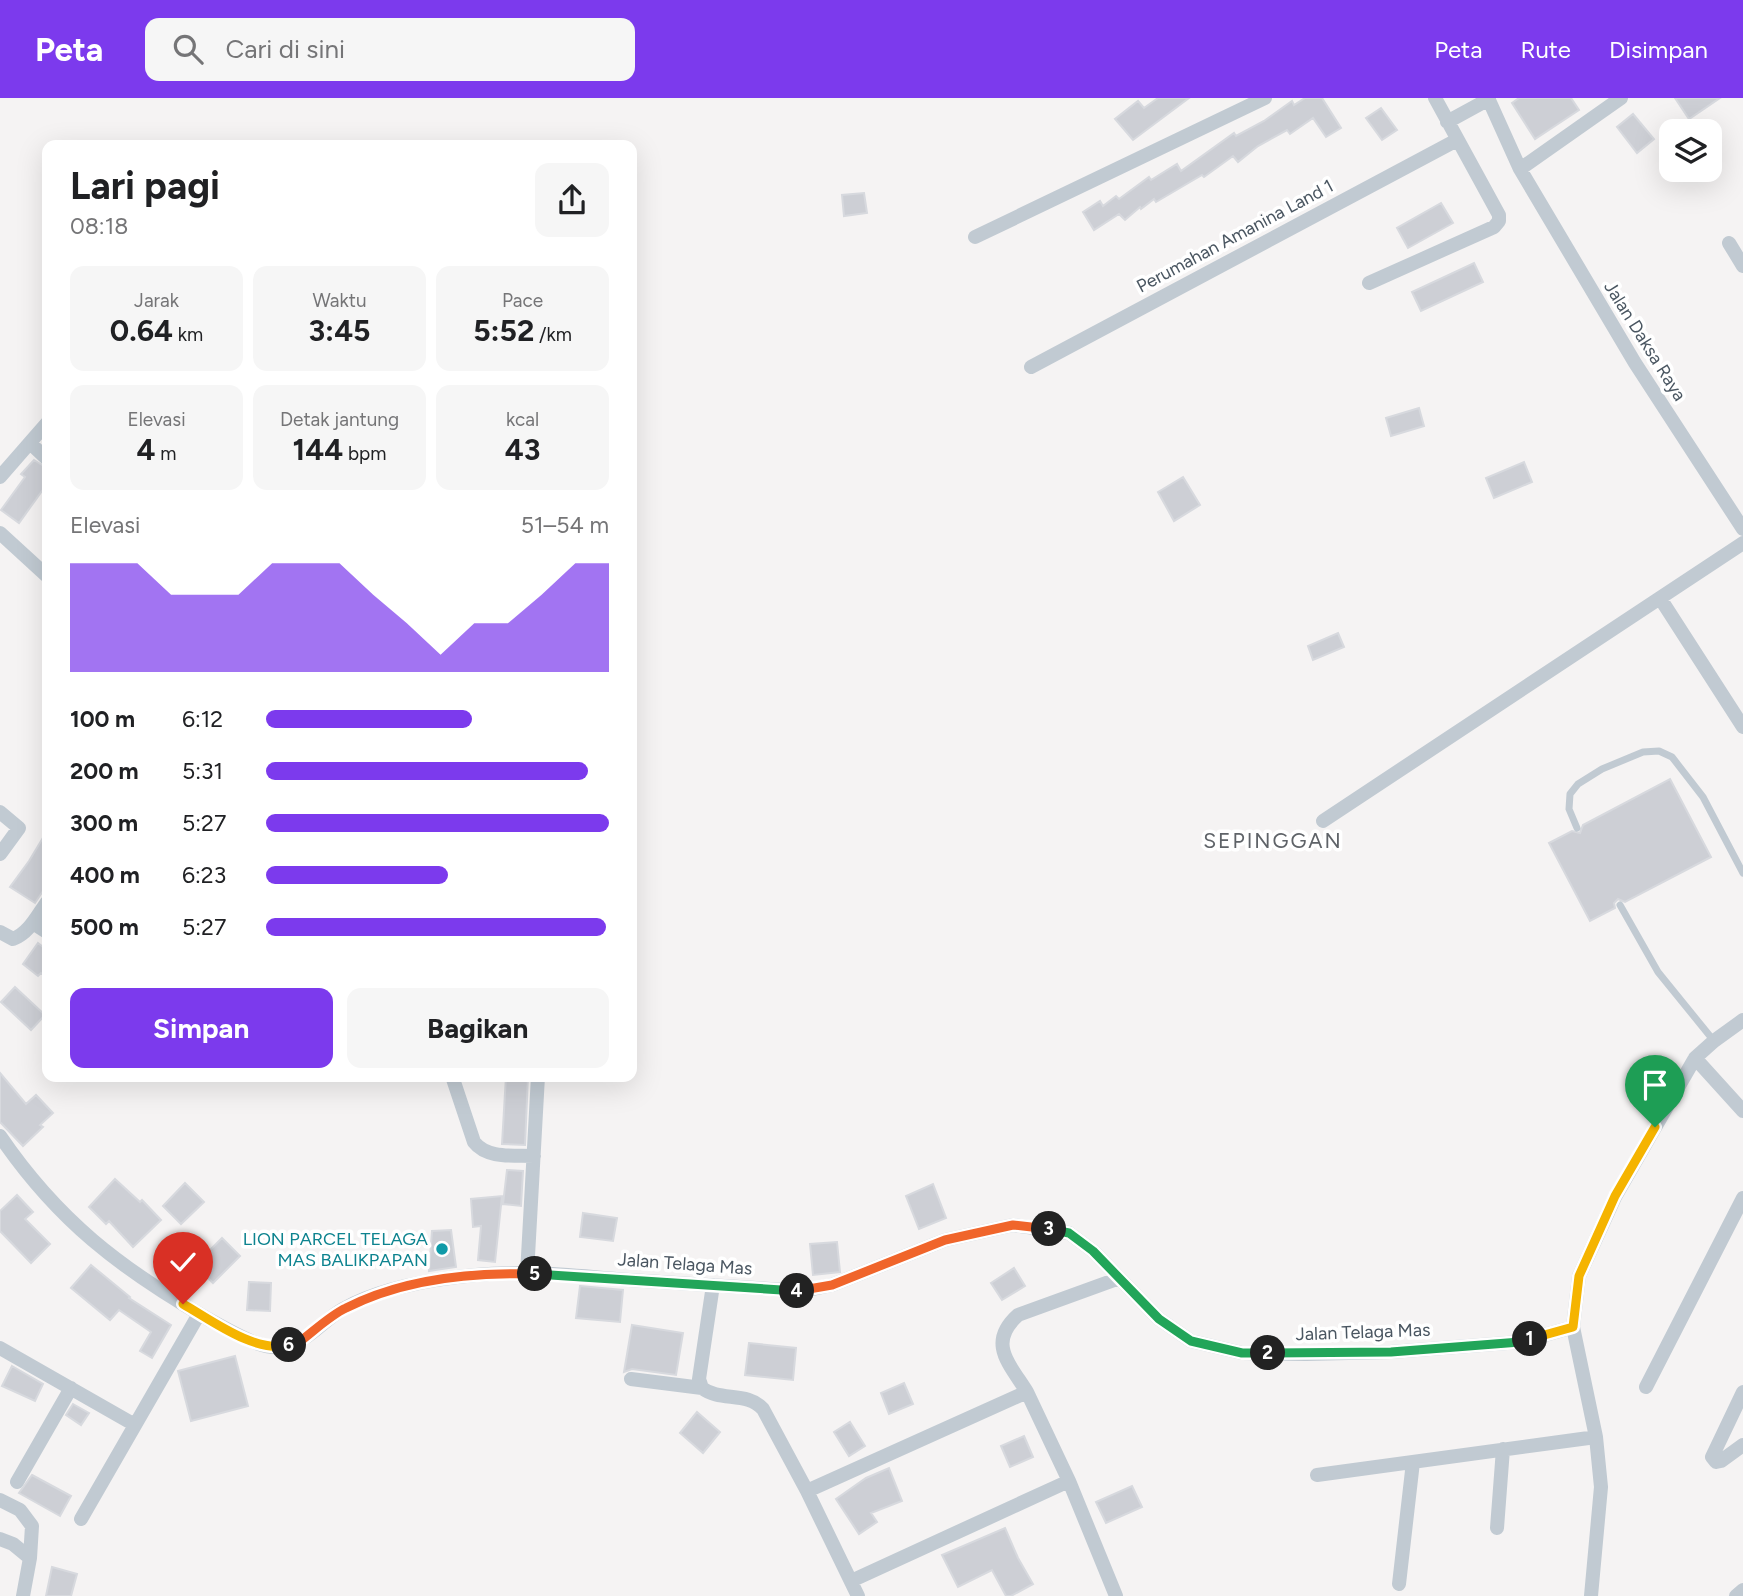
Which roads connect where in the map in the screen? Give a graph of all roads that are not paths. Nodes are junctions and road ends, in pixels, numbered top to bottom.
1 (1265, 98) edge
2 (1435, 98) edge
3 (1621, 98) edge
4 (1488, 99) edge
5 (1447, 122) junction
6 (1457, 140) junction
7 (1520, 169) junction
8 (975, 237) dead end
9 (1729, 243) dead end
10 (1743, 266) edge
11 (1369, 284) dead end
12 (1031, 367) dead end
13 (42, 429) edge
14 (30, 443) junction
15 (42, 454) edge
16 (0, 477) edge
17 (1743, 529) edge
18 (0, 533) edge
19 (1743, 543) edge
20 (42, 571) edge
21 (1660, 598) junction
22 (1743, 727) edge
23 (0, 812) edge
24 (1323, 821) dead end
25 (1577, 828) dead end
26 (0, 854) edge
27 (1743, 873) edge
28 (1620, 905) dead end
29 (42, 910) edge
30 (33, 923) junction
31 (42, 929) edge
32 (0, 932) edge
33 (1743, 1020) edge
34 (1714, 1041) junction
35 (1695, 1058) junction
36 (455, 1082) edge
37 (538, 1082) edge
38 (1743, 1111) edge
39 (0, 1136) edge
40 (534, 1156) junction
41 (1743, 1198) edge
42 (527, 1273) junction
43 (1117, 1279) junction
44 (713, 1285) junction
45 (199, 1314) junction
46 (1573, 1327) junction
47 (0, 1348) edge
48 (631, 1379) dead end
49 (1646, 1387) dead end
50 (71, 1388) junction
51 (702, 1388) junction
52 (1027, 1392) junction
53 (1743, 1392) edge
54 (135, 1425) junction
55 (1596, 1437) junction
56 (1743, 1445) edge
57 (1503, 1450) junction
58 (1413, 1462) junction
59 (1317, 1475) dead end
60 (1069, 1481) junction
61 (17, 1482) dead end
62 (807, 1491) junction
63 (0, 1500) edge
64 (81, 1519) dead end
65 (1497, 1528) dead end
66 (0, 1539) edge
67 (30, 1558) junction
68 (851, 1581) junction
69 (1399, 1584) dead end
70 (1743, 1590) edge
71 (23, 1596) edge
72 (858, 1596) edge
73 (1116, 1596) edge
74 (1591, 1596) edge
75 (1736, 1596) edge

1 - 8 street
2 - 5 street
3 - 7 street
4 - 5 street
4 - 7 street, Jalan Daksa Raya
5 - 6 street
6 - 11 street
6 - 12 street, Perumahan Amanina Land 1
7 - 17 street, Jalan Daksa Raya
9 - 10 street
13 - 14 street
14 - 15 street
14 - 16 street
18 - 20 street
19 - 21 street
21 - 22 street
21 - 24 street
23 - 26 street
25 - 27 lane
28 - 34 lane
29 - 30 street
30 - 31 street
30 - 32 street
33 - 34 street
34 - 35 street
35 - 38 street
35 - 46 street
36 - 40 street
37 - 40 street
39 - 45 street, Jalan Telaga Mas
40 - 42 street
41 - 49 street
42 - 44 street, Jalan Telaga Mas
42 - 45 street, Jalan Telaga Mas
43 - 44 street, Jalan Telaga Mas
43 - 46 street, Jalan Telaga Mas
43 - 52 street
44 - 51 street
45 - 54 street
46 - 55 street
47 - 50 street
48 - 51 street
50 - 54 street
50 - 61 street
51 - 62 street
52 - 60 street
52 - 62 street
53 - 56 street
54 - 64 street
55 - 57 street
55 - 74 street
57 - 58 street
57 - 65 street
58 - 59 street
58 - 69 street
60 - 68 street
60 - 73 street
62 - 68 street
63 - 67 street
66 - 67 street
67 - 71 street
68 - 72 street
70 - 75 street

